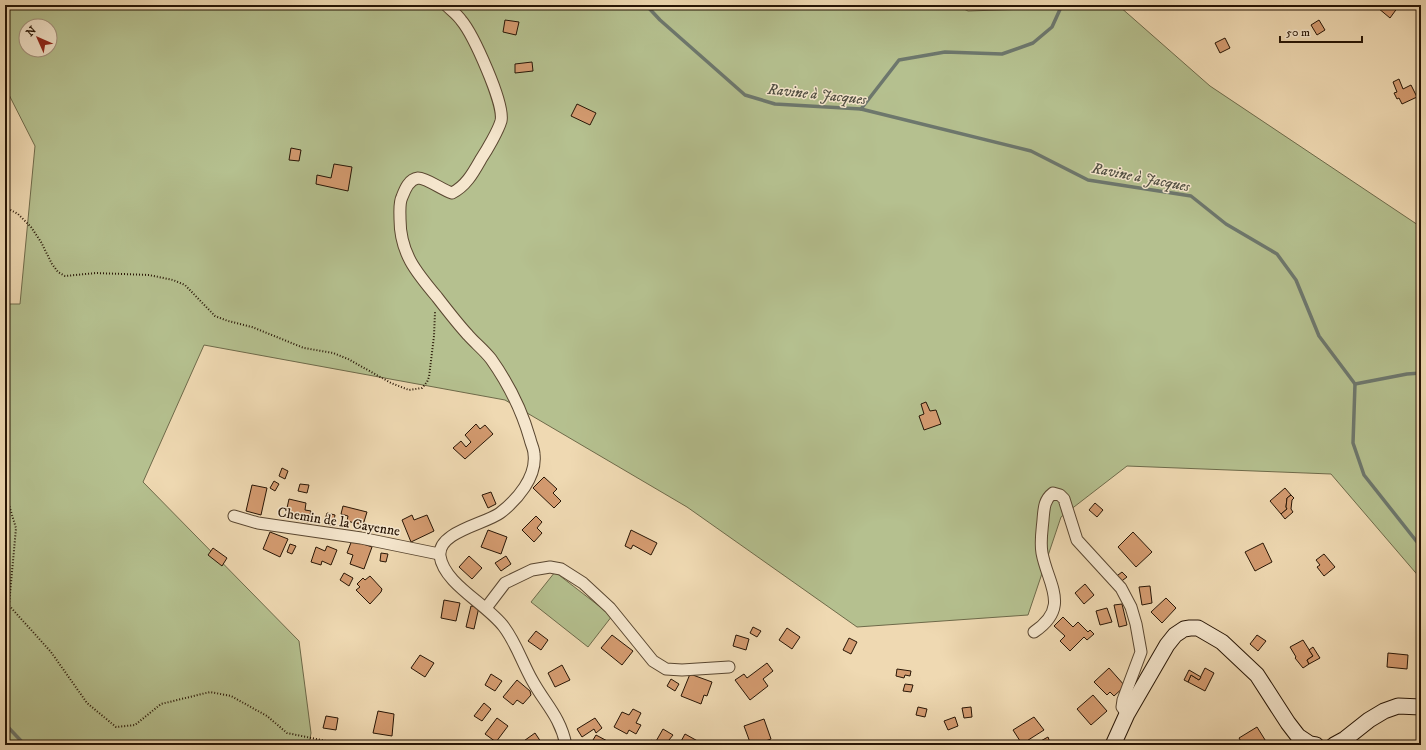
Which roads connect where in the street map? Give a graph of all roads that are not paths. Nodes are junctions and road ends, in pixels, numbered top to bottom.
1 (446, 5) edge
2 (234, 516) dead end
3 (439, 554) junction
4 (486, 608) junction
5 (1034, 632) dead end
6 (729, 667) dead end
7 (1421, 707) edge
8 (1126, 714) junction
9 (566, 745) edge
10 (1113, 745) edge
11 (1316, 745) edge
12 (1334, 745) edge

1 - 3 street
2 - 3 street, Chemin de la Cayenne
3 - 4 street
4 - 6 street
4 - 9 street
5 - 8 street
7 - 12 main road
8 - 10 main road
8 - 11 main road

